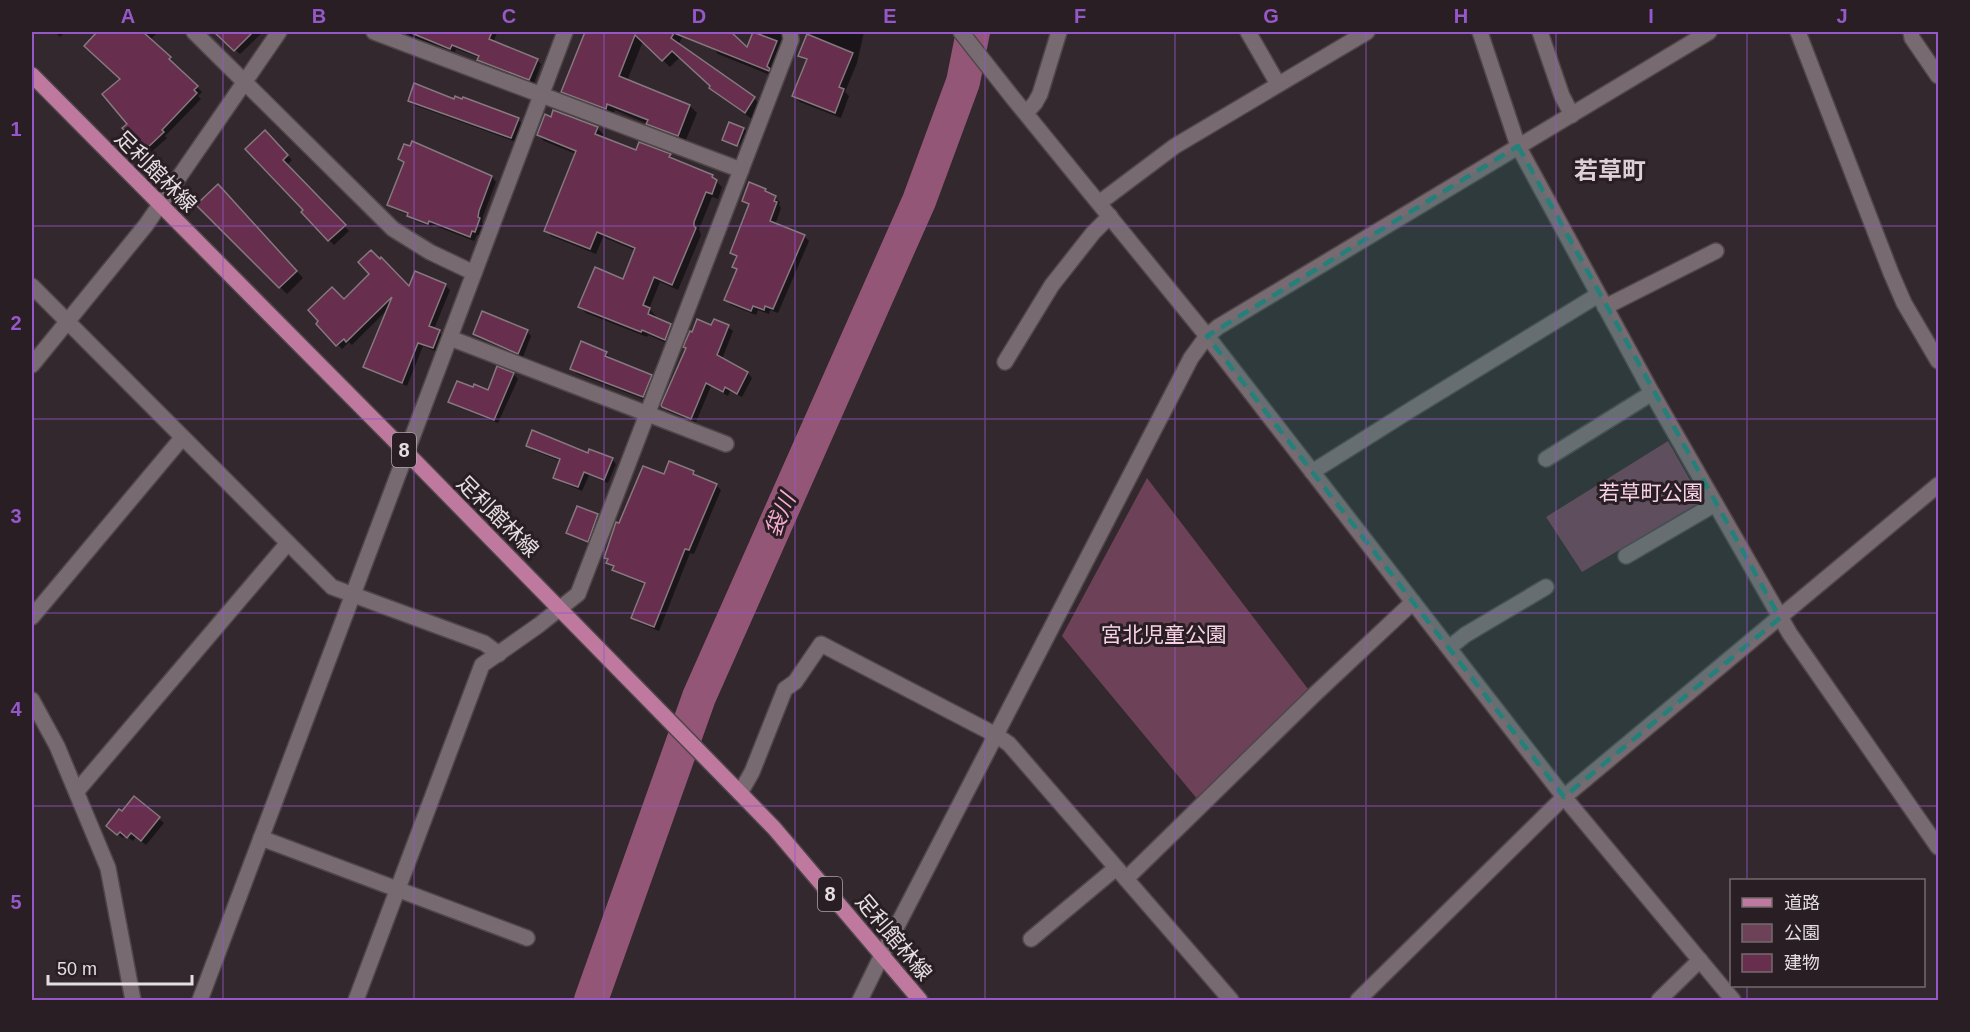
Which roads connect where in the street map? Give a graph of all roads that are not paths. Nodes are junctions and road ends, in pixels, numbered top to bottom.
1 (194, 32) edge
2 (279, 32) edge
3 (375, 32) edge
4 (565, 32) edge
5 (790, 32) edge
6 (961, 32) edge
7 (1059, 32) edge
8 (1248, 32) edge
9 (1367, 32) edge
10 (1480, 32) edge
11 (1540, 32) edge
12 (1709, 32) edge
13 (1798, 32) edge
14 (1911, 32) edge
15 (32, 75) edge
16 (1938, 76) edge
17 (244, 83) junction
18 (1278, 84) junction
19 (541, 95) junction
20 (1026, 113) junction
21 (1572, 115) junction
22 (1518, 146) junction
23 (741, 170) junction
24 (1099, 203) junction
25 (160, 204) junction
26 (1110, 216) junction
27 (1716, 251) dead end
28 (474, 273) junction
29 (32, 286) edge
30 (1602, 301) junction
31 (67, 322) junction
32 (1207, 336) junction
33 (450, 338) junction
34 (1005, 362) dead end
35 (1938, 362) edge
36 (32, 365) edge
37 (1652, 393) junction
38 (648, 412) junction
39 (182, 438) junction
40 (726, 444) dead end
41 (406, 452) junction
42 (1546, 459) dead end
43 (1312, 472) junction
44 (1938, 485) edge
45 (1715, 504) junction
46 (287, 544) junction
47 (1626, 556) dead end
48 (1546, 587) dead end
49 (352, 596) junction
50 (1413, 602) junction
51 (560, 608) junction
52 (32, 617) edge
53 (1780, 618) junction
54 (1449, 648) junction
55 (499, 654) junction
56 (32, 700) edge
57 (996, 735) junction
58 (77, 791) junction
59 (739, 791) junction
60 (1564, 797) junction
61 (261, 838) junction
62 (1938, 847) edge
63 (1121, 873) junction
64 (399, 890) junction
65 (526, 938) dead end
66 (1031, 939) dead end
67 (882, 955) junction
68 (1700, 960) junction
69 (133, 1000) edge
70 (200, 1000) edge
71 (357, 1000) edge
72 (860, 1000) edge
73 (920, 1000) edge
74 (1231, 1000) edge
75 (1358, 1000) edge
76 (1659, 1000) edge
77 (1733, 1000) edge

1 - 17 street
2 - 17 street
3 - 19 street
4 - 19 street
5 - 23 street
6 - 20 street
7 - 20 street
8 - 18 street
9 - 18 street
10 - 22 street
11 - 21 street
12 - 21 street
13 - 35 street
14 - 16 street
15 - 25 main road, 足利館林線 / 8
17 - 25 street
17 - 28 street
18 - 24 street
19 - 23 street
19 - 28 street
20 - 24 street
21 - 22 street
22 - 30 street
22 - 32 street
23 - 38 street
24 - 26 street
25 - 31 street
25 - 41 main road, 足利館林線 / 8
26 - 32 street
26 - 34 street
27 - 30 street
28 - 33 street
29 - 31 street
30 - 37 street
30 - 43 street
31 - 36 street
31 - 39 street
32 - 43 street
32 - 57 street
33 - 38 street
33 - 41 street
37 - 42 street
37 - 45 street
38 - 40 street
38 - 51 street
39 - 46 street
39 - 52 street
41 - 49 street
41 - 51 main road, 足利館林線 / 8
43 - 50 street
44 - 53 street
45 - 47 street
45 - 53 street
46 - 49 street
46 - 58 street
48 - 54 street
49 - 55 street
49 - 61 street
50 - 54 street
50 - 63 street
51 - 55 street
51 - 59 main road, 足利館林線 / 8
53 - 60 street
53 - 62 street
54 - 60 street
55 - 64 street
56 - 58 street
57 - 59 street
57 - 63 street
57 - 67 street
58 - 69 street
59 - 67 main road, 足利館林線 / 8
60 - 68 street
60 - 75 street
61 - 64 street
61 - 70 street
63 - 66 street
63 - 74 street
64 - 65 street
64 - 71 street
67 - 72 street
67 - 73 main road, 足利館林線 / 8
68 - 76 street
68 - 77 street

